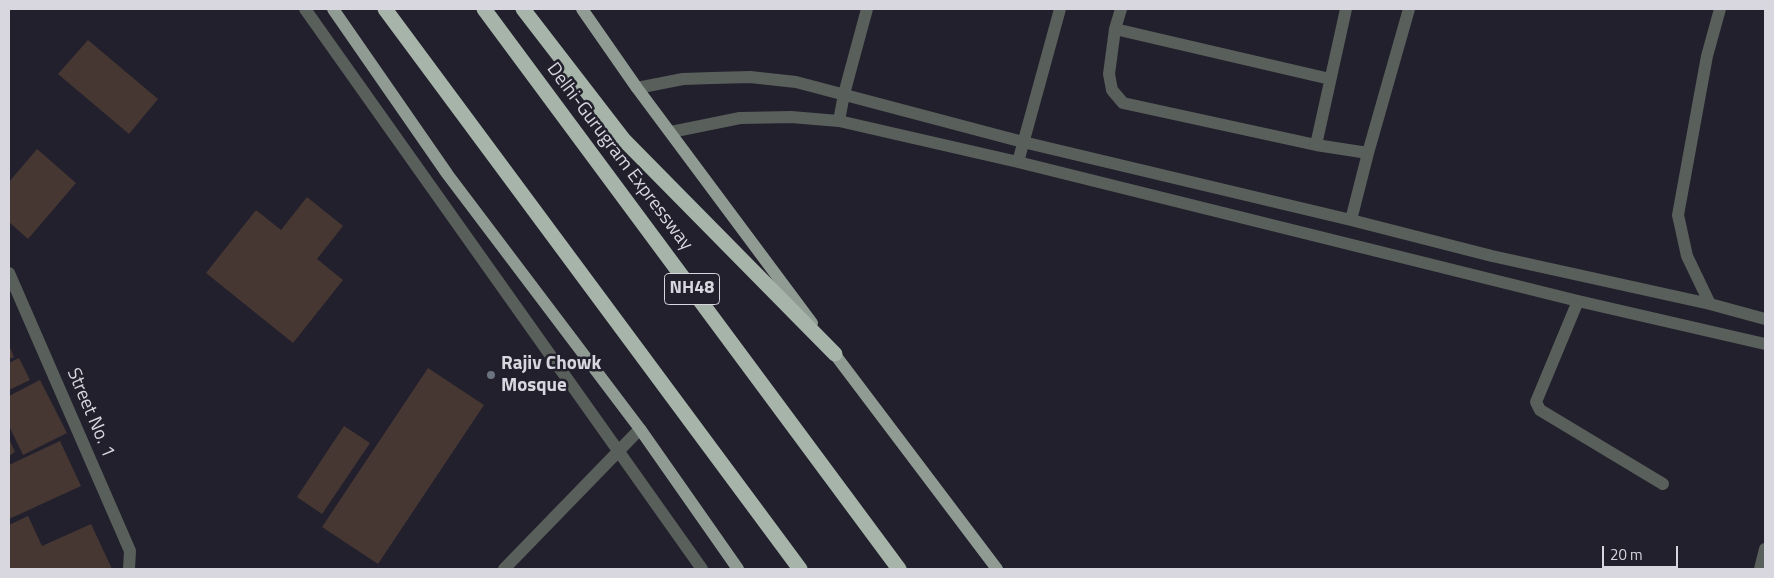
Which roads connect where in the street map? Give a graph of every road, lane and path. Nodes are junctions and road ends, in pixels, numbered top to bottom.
1 (305, 9) edge
2 (332, 9) edge
3 (385, 9) edge
4 (484, 9) edge
5 (523, 9) edge
6 (582, 9) edge
7 (867, 9) edge
8 (1060, 9) edge
9 (1121, 9) edge
10 (1345, 9) edge
11 (1409, 9) edge
12 (1720, 9) edge
13 (1115, 29) junction
14 (1330, 79) junction
15 (638, 88) junction
16 (844, 94) junction
17 (839, 121) junction
18 (671, 132) junction
19 (1023, 142) junction
20 (1316, 144) junction
21 (1368, 153) junction
22 (1018, 162) junction
23 (1351, 220) junction
24 (9, 273) edge
25 (1578, 301) junction
26 (1710, 304) junction
27 (1765, 319) edge
28 (1765, 344) edge
29 (835, 354) junction
30 (640, 430) junction
31 (618, 450) junction
32 (1663, 484) dead end
33 (1765, 549) edge
34 (129, 569) edge
35 (504, 569) edge
36 (702, 569) edge
37 (738, 569) edge
38 (800, 569) edge
39 (899, 569) edge
40 (996, 569) edge
41 (1760, 569) edge

1 - 31 street
2 - 30 main road
3 - 38 highway
4 - 39 highway, Delhi-Gurugram Expressway / NH48
5 - 29 highway
6 - 15 main road
7 - 16 street
8 - 19 street
9 - 13 street
10 - 14 street
11 - 21 street
12 - 26 street
13 - 14 street
13 - 20 street
14 - 20 street
15 - 16 street
15 - 18 main road
16 - 17 street
16 - 19 street
17 - 18 street
17 - 22 street
18 - 29 main road
19 - 22 street
19 - 23 street
20 - 21 street
21 - 23 street
22 - 25 street
23 - 26 street
24 - 34 street, Street No. 1
25 - 28 street
25 - 32 street
26 - 27 street
29 - 40 main road
30 - 31 street
30 - 37 main road
31 - 35 street
31 - 36 street
33 - 41 street

